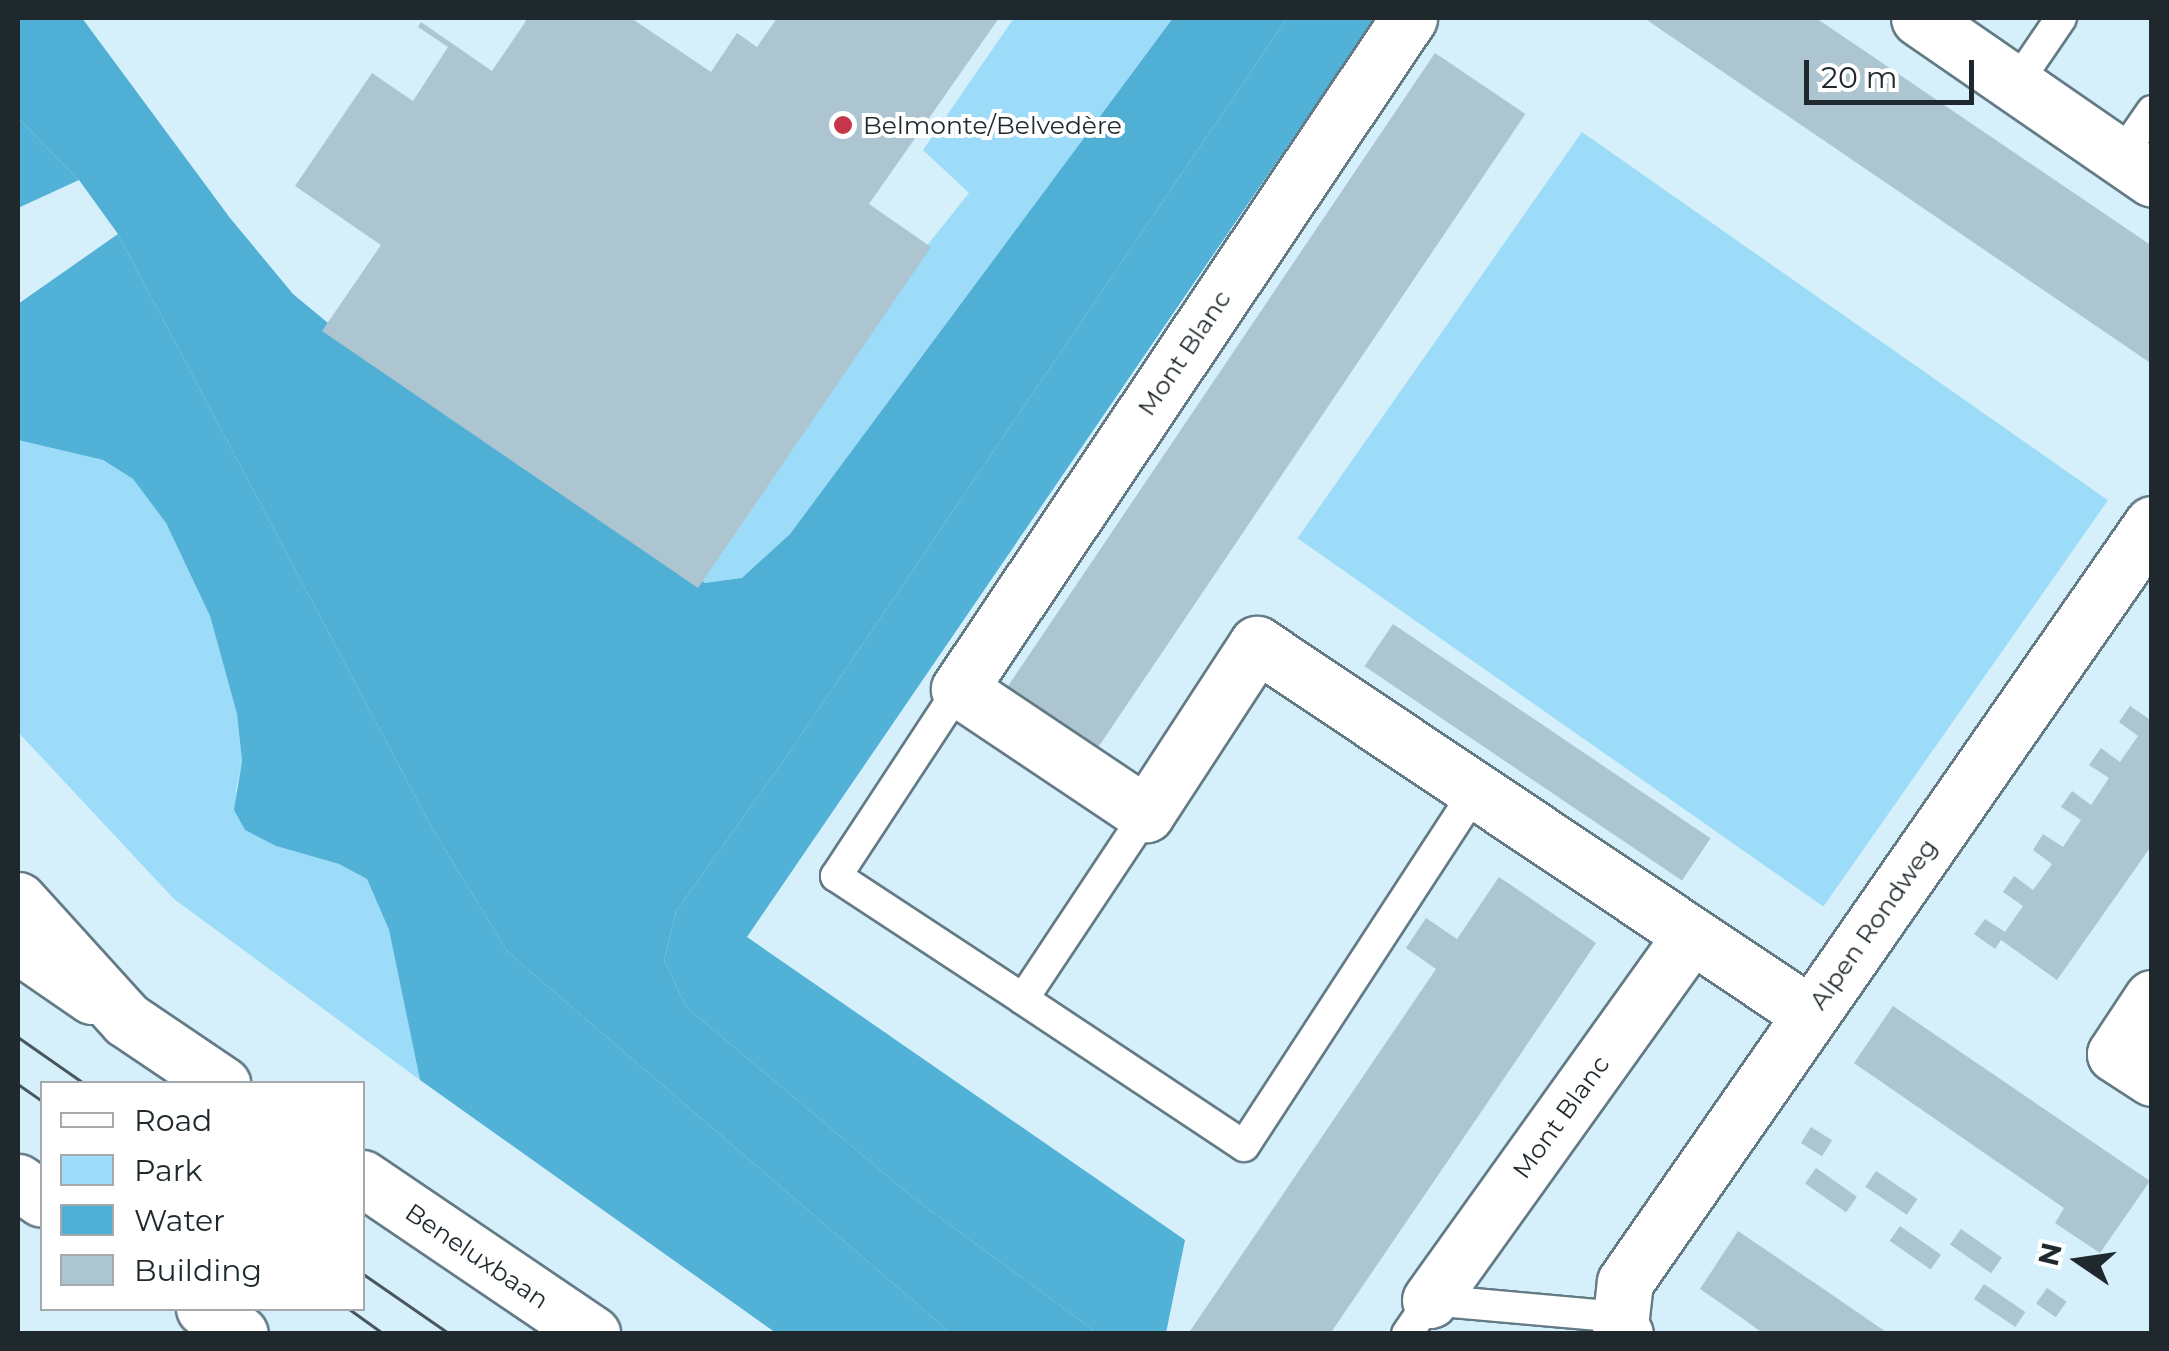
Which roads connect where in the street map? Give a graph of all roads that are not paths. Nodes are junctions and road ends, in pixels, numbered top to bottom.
1 (1408, 18) edge
2 (1919, 18) edge
3 (2060, 18) edge
4 (2016, 84) junction
5 (2152, 111) edge
6 (2136, 168) edge
7 (2152, 524) edge
8 (959, 688) junction
9 (1476, 791) junction
10 (1146, 814) junction
11 (18, 900) edge
12 (1692, 935) junction
13 (18, 945) edge
14 (2152, 998) edge
15 (1022, 999) junction
16 (1810, 1014) junction
17 (127, 1020) junction
18 (2152, 1078) edge
19 (218, 1081) edge
20 (365, 1180) edge
21 (18, 1182) edge
22 (40, 1198) edge
23 (208, 1311) edge
24 (1419, 1317) edge
25 (1623, 1325) edge
26 (240, 1334) edge
27 (592, 1334) edge

1 - 8 street, Mont Blanc
2 - 4 street
3 - 4 lane
4 - 6 street
5 - 6 lane
7 - 16 street, Alpen Rondweg
8 - 10 street
8 - 15 lane, Mont Blanc
9 - 10 street
9 - 12 street
9 - 15 lane, Mont Blanc
10 - 15 lane
11 - 17 street
12 - 16 street
12 - 24 street, Mont Blanc
13 - 17 street
14 - 18 street
16 - 25 street, Alpen Rondweg
17 - 19 street
20 - 27 street, Beneluxbaan
21 - 22 street
23 - 26 street
24 - 25 lane

